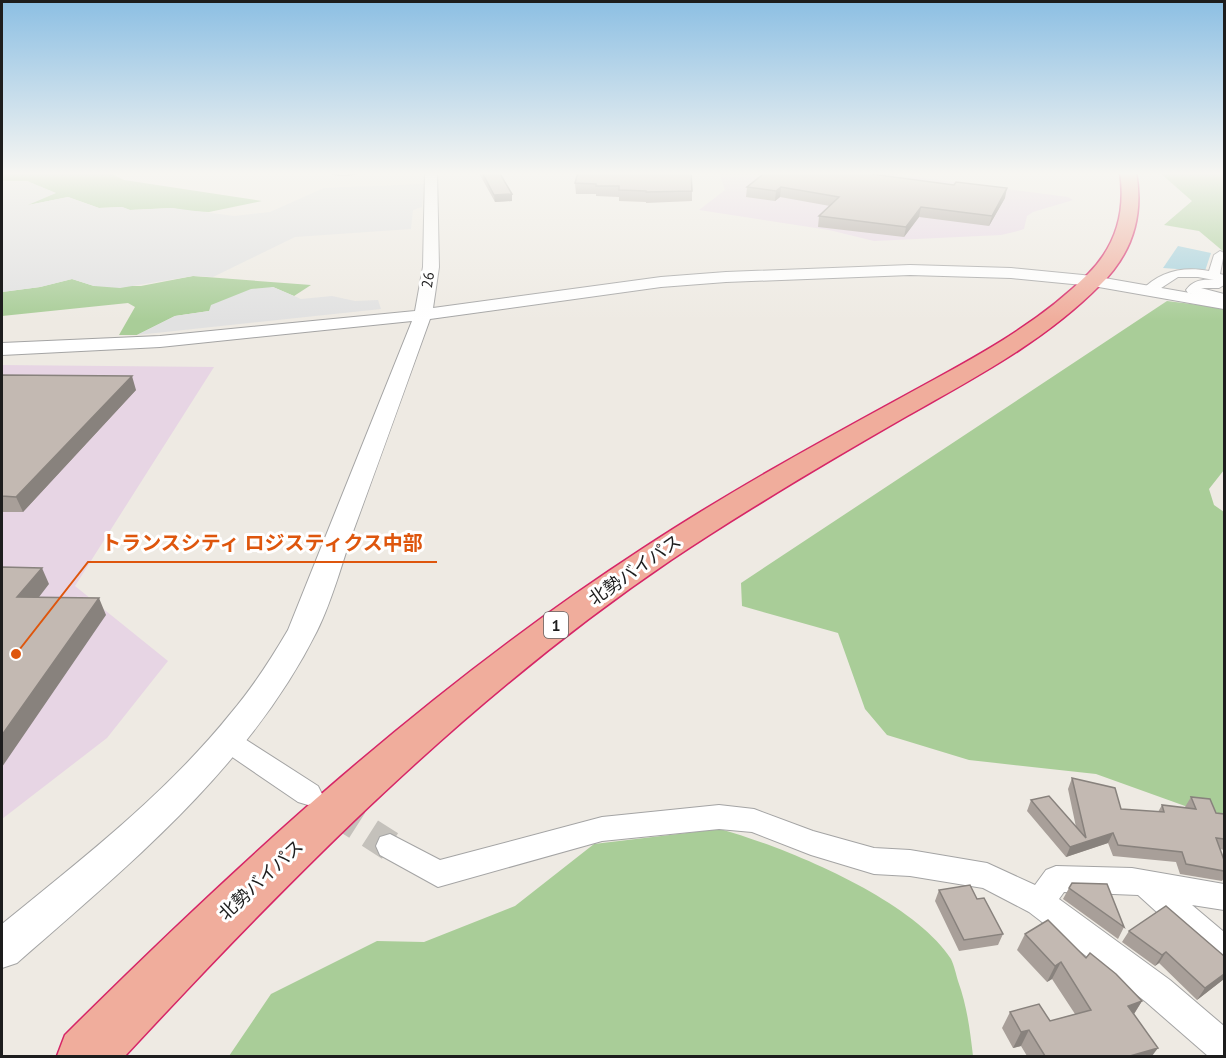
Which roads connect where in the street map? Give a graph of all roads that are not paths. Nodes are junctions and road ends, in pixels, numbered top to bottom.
1 (431, 221) edge
2 (1129, 221) edge
3 (1220, 255) dead end
4 (1219, 278) edge
5 (1094, 281) junction
6 (1224, 285) edge
7 (1147, 291) junction
8 (1224, 298) edge
9 (1224, 304) edge
10 (423, 315) junction
11 (2, 349) edge
12 (228, 741) junction
13 (308, 794) dead end
14 (390, 846) tunnel mouth
15 (1147, 885) junction
16 (1224, 897) edge
17 (1040, 902) junction
18 (2, 949) edge
19 (1224, 952) edge
20 (1224, 1048) edge
21 (86, 1056) edge

1 - 10 street, 26
2 - 5 highway, 北勢バイパス / 1
3 - 4 street
4 - 7 street
5 - 7 street
5 - 10 street
5 - 21 highway, 北勢バイパス / 1
6 - 8 street
7 - 9 street
10 - 11 street
10 - 12 street, 26
12 - 13 street
12 - 18 street, 26
14 - 17 street
15 - 16 street
15 - 17 street
15 - 19 street
17 - 20 street

